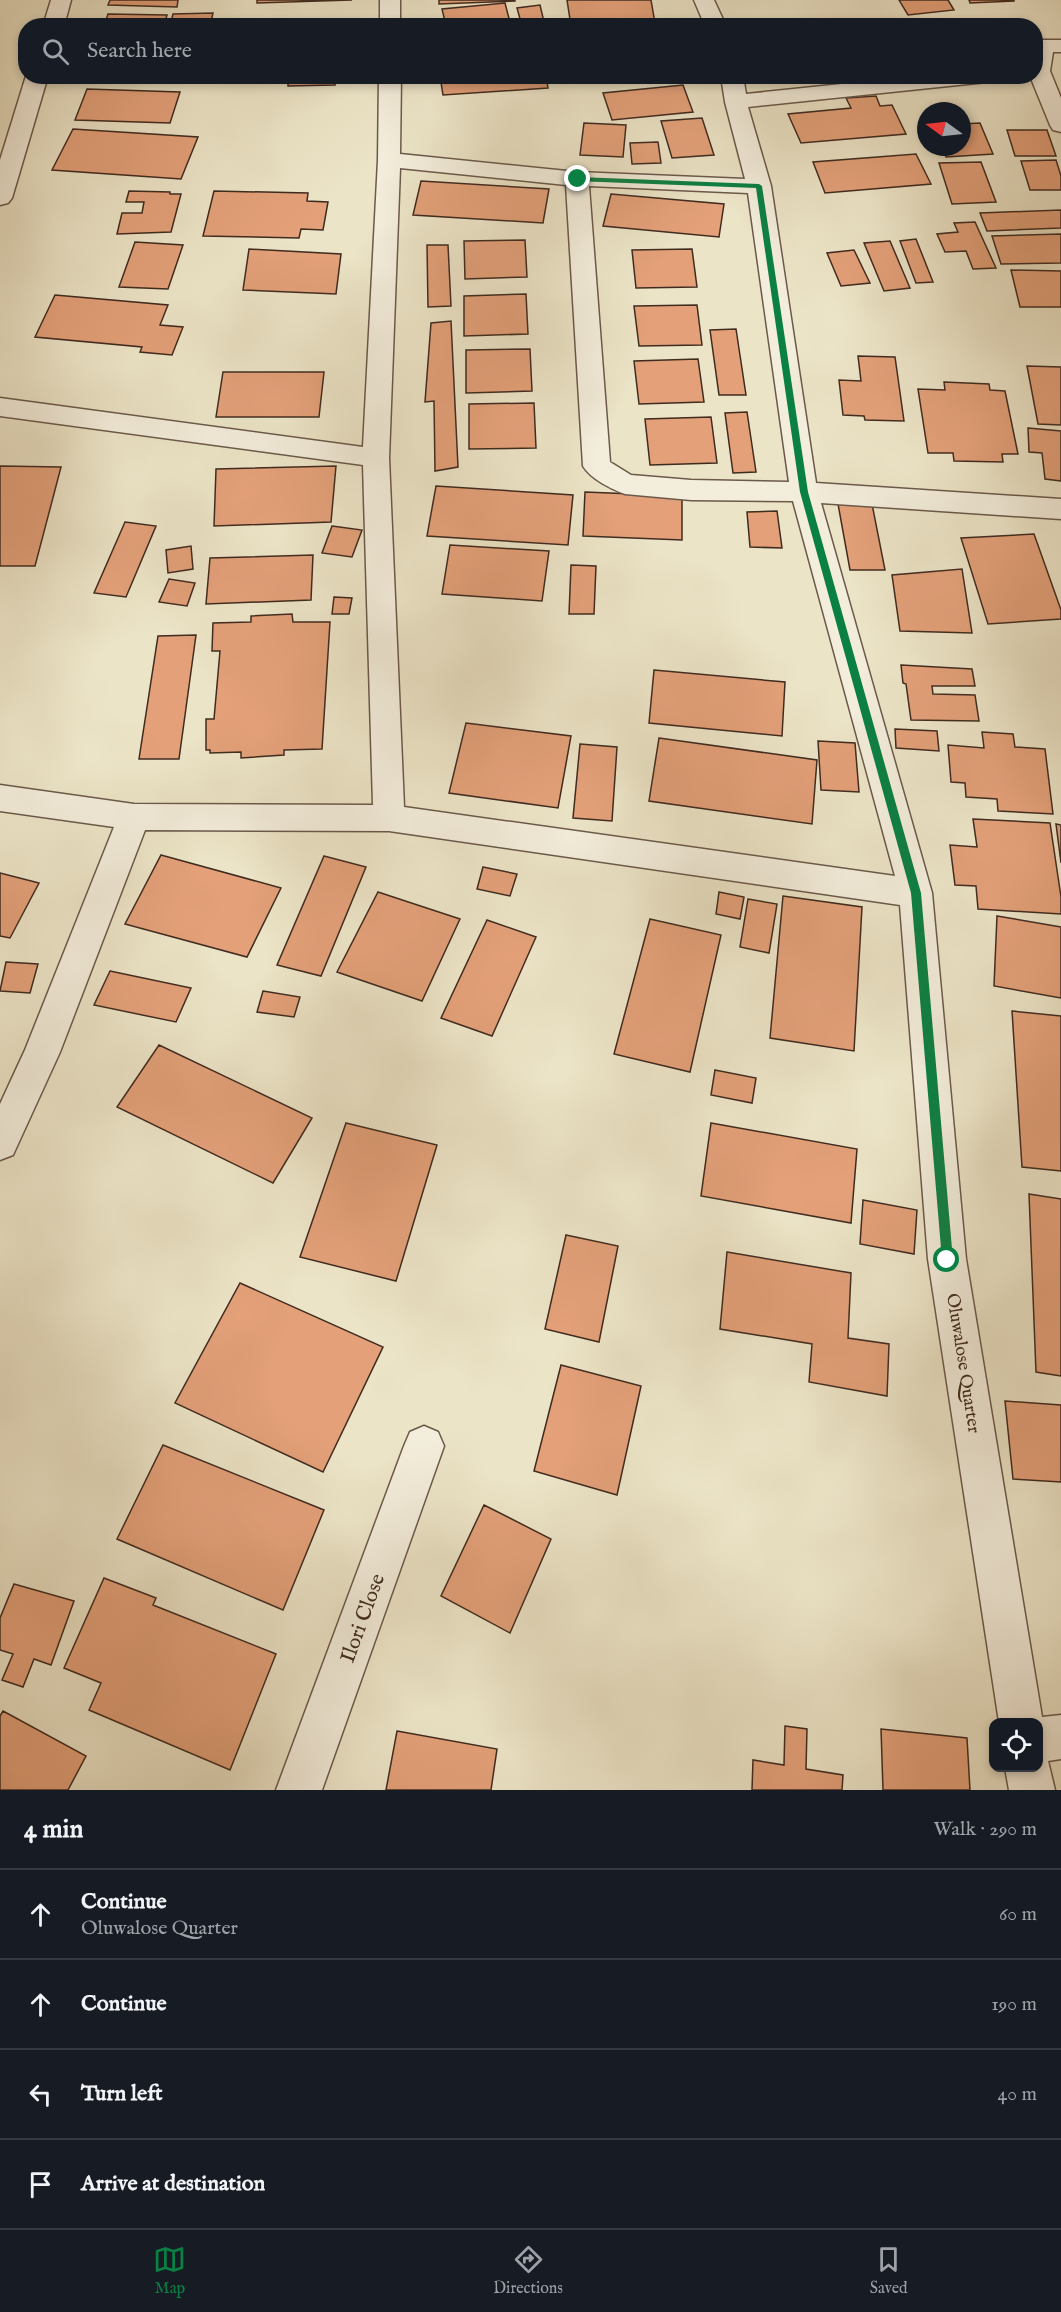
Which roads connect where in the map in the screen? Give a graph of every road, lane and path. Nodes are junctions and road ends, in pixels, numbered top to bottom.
1 (61, 0) edge
2 (390, 0) edge
3 (704, 0) edge
4 (55, 18) edge
5 (390, 18) edge
6 (712, 18) edge
7 (1043, 46) edge
8 (1061, 46) edge
9 (35, 84) edge
10 (390, 84) edge
11 (733, 84) edge
12 (910, 84) edge
13 (1043, 84) edge
14 (736, 102) junction
15 (1061, 125) edge
16 (389, 160) junction
17 (578, 179) junction
18 (759, 186) junction
19 (0, 198) edge
20 (0, 406) edge
21 (376, 458) junction
22 (804, 492) junction
23 (1061, 509) edge
24 (0, 798) edge
25 (134, 817) junction
26 (389, 818) junction
27 (916, 893) junction
28 (0, 1143) edge
29 (424, 1446) dead end
30 (1021, 1718) edge
31 (1061, 1737) edge
32 (1043, 1739) edge
33 (1029, 1772) edge
34 (299, 1790) edge
35 (1032, 1790) edge

1 - 4 street
2 - 5 street
3 - 6 street
7 - 8 street
9 - 19 street
10 - 16 street
11 - 14 street, Oluwalose Quarter
12 - 14 street
13 - 15 street
14 - 18 street, Oluwalose Quarter
16 - 17 street
16 - 21 street
17 - 18 street
17 - 22 street
18 - 22 street, Oluwalose Quarter
20 - 21 street
21 - 26 street
22 - 23 street
22 - 27 street, Oluwalose Quarter
24 - 25 street
25 - 26 street
25 - 28 street
26 - 27 street
27 - 30 street, Oluwalose Quarter
29 - 34 street, Ilori Close
31 - 32 street
33 - 35 street

